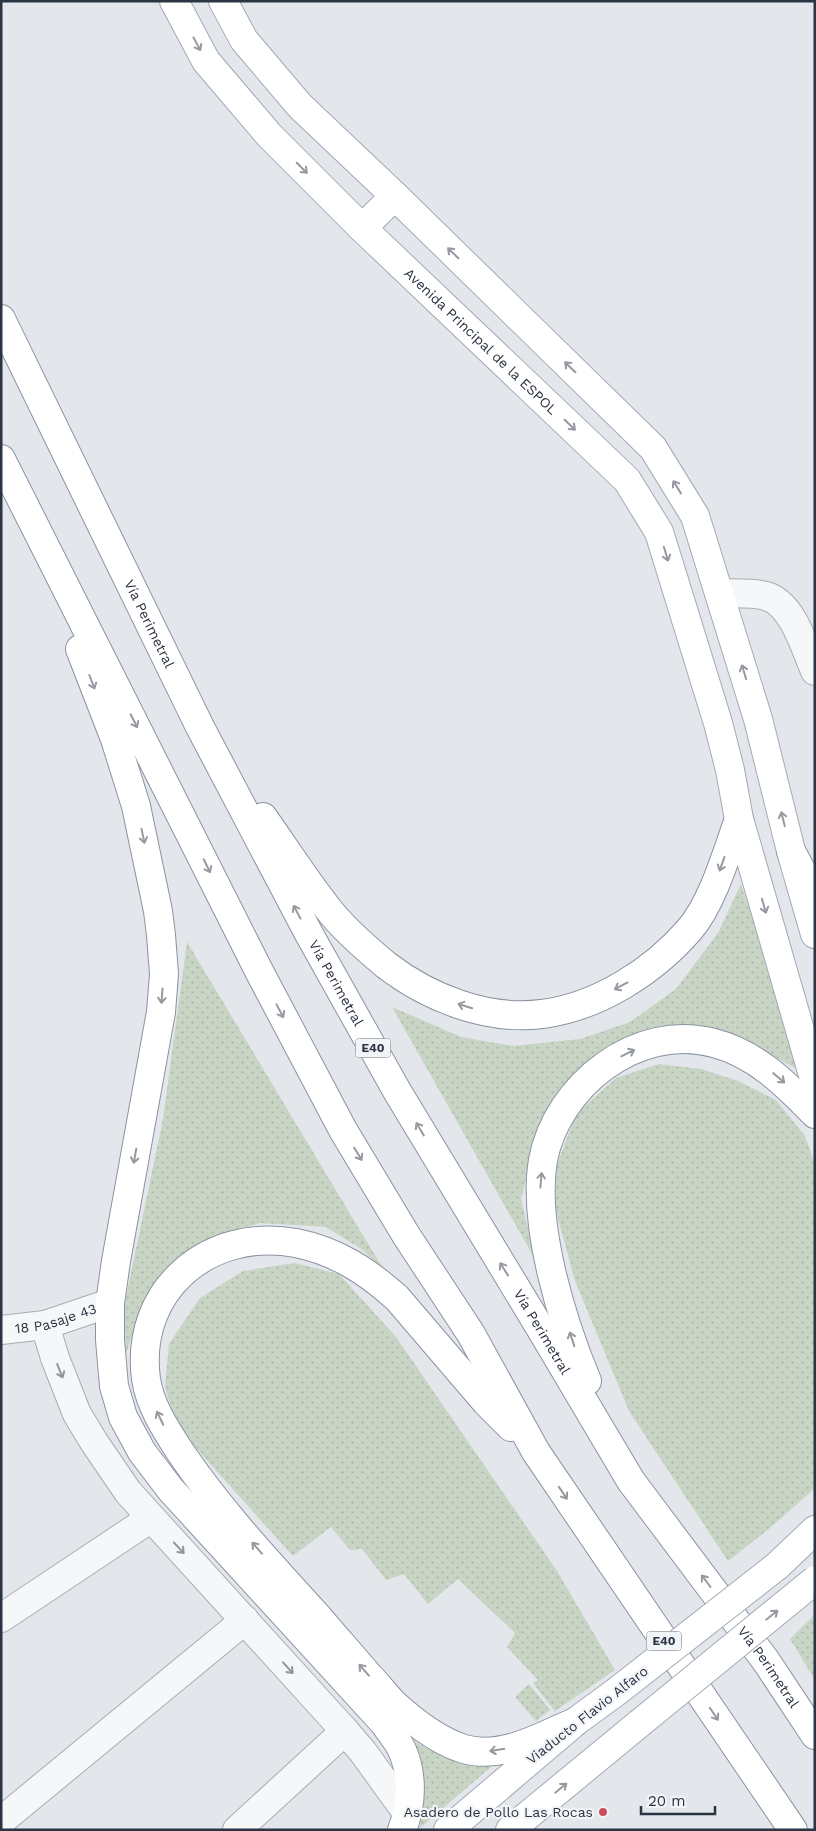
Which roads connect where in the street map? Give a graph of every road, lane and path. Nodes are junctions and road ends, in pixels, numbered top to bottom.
1 (174, 1) edge
2 (222, 1) edge
3 (395, 196) junction
4 (362, 228) junction
5 (1, 319) edge
6 (1, 459) edge
7 (24, 506) junction
8 (719, 593) junction
9 (683, 610) junction
10 (815, 671) edge
11 (200, 727) junction
12 (768, 759) junction
13 (730, 770) junction
14 (739, 818) junction
15 (791, 851) junction
16 (815, 896) edge
17 (815, 934) edge
18 (815, 1082) edge
19 (815, 1114) edge
20 (110, 1303) junction
21 (45, 1325) junction
22 (1, 1330) edge
23 (536, 1452) junction
24 (631, 1481) junction
25 (151, 1518) junction
26 (815, 1530) edge
27 (815, 1580) edge
28 (1, 1618) edge
29 (245, 1620) junction
30 (575, 1722) junction
31 (345, 1731) junction
32 (815, 1735) edge
33 (1, 1821) edge
34 (405, 1821) edge
35 (253, 1825) edge
36 (517, 1826) edge
37 (448, 1830) edge
38 (793, 1830) edge

1 -> 4 main road, Avenida Principal de la ESPOL
2 - 3 main road
3 - 4 main road
8 -> 3 main road
4 -> 9 main road, Avenida Principal de la ESPOL
5 - 11 main road, Vía Perimetral / E40
6 - 7 main road, E40
7 -> 20 main road
7 -> 23 main road, E40
8 - 9 main road
8 - 10 street
12 -> 8 main road
9 - 13 main road, Avenida Principal de la ESPOL
14 -> 11 main road
24 -> 11 main road, Vía Perimetral / E40
12 - 13 main road
15 -> 12 main road
13 - 14 main road, Avenida Principal de la ESPOL
14 -> 18 main road, Avenida Principal de la ESPOL
15 - 16 main road
15 - 17 main road
24 -> 19 main road
20 - 21 street, 18 Pasaje 43
20 - 34 main road
21 - 22 street, 18 Pasaje 43
21 -> 25 street
30 -> 23 main road
23 -> 38 main road, E40
32 -> 24 main road, Vía Perimetral / E40
25 - 28 street
25 -> 29 street
26 - 30 main road, Viaducto Flavio Alfaro, bridge
36 -> 27 main road, bridge
29 -> 31 street
29 - 33 street
30 - 37 main road, Viaducto Flavio Alfaro
31 - 34 street
31 - 35 street

